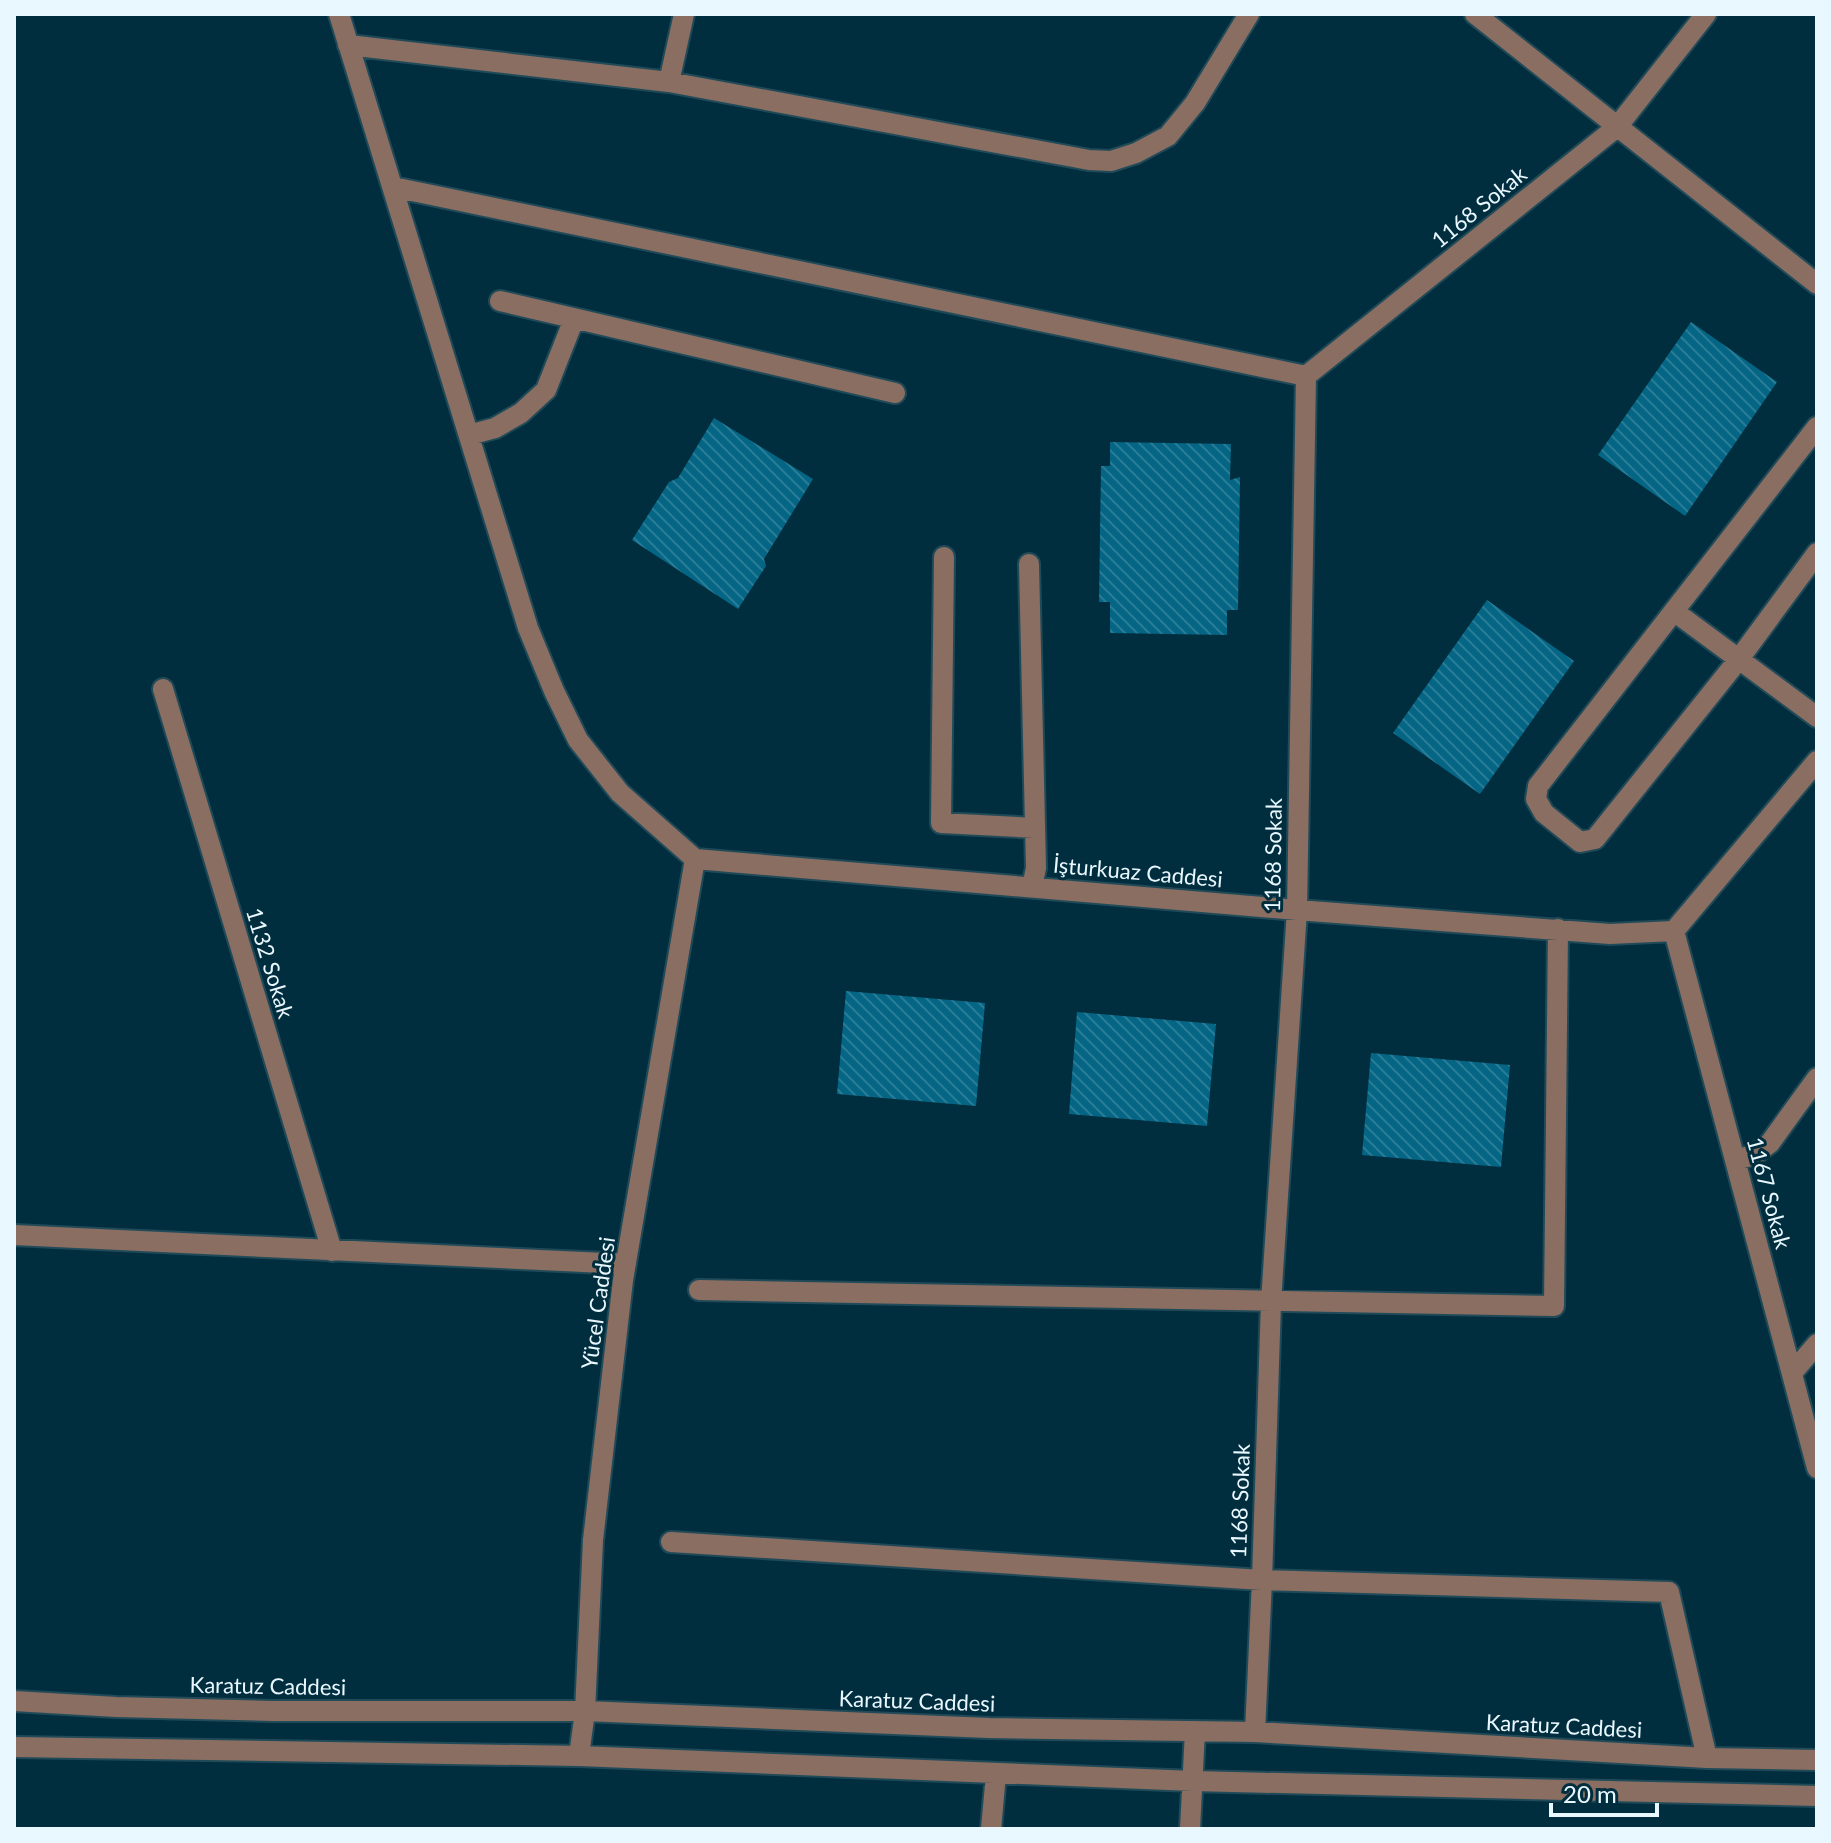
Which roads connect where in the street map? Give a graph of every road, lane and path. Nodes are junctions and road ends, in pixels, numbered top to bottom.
1 (339, 14) edge
2 (684, 14) edge
3 (1249, 14) edge
4 (1475, 14) edge
5 (1706, 14) edge
6 (348, 45) junction
7 (669, 82) junction
8 (1617, 127) junction
9 (393, 187) junction
10 (1817, 284) edge
11 (500, 301) dead end
12 (574, 319) junction
13 (1306, 376) junction
14 (895, 393) dead end
15 (1817, 427) edge
16 (469, 435) junction
17 (1817, 553) edge
18 (944, 557) dead end
19 (1029, 564) dead end
20 (1675, 612) junction
21 (1739, 659) junction
22 (163, 689) dead end
23 (1817, 717) edge
24 (1817, 761) edge
25 (1035, 828) junction
26 (695, 859) junction
27 (1032, 887) junction
28 (1297, 910) junction
29 (1558, 929) junction
30 (1674, 931) junction
31 (1817, 1078) edge
32 (1735, 1160) junction
33 (14, 1235) edge
34 (332, 1251) junction
35 (626, 1264) junction
36 (699, 1290) dead end
37 (1271, 1302) junction
38 (1817, 1344) edge
39 (1792, 1373) junction
40 (1817, 1468) edge
41 (671, 1542) dead end
42 (1262, 1580) junction
43 (14, 1701) edge
44 (585, 1711) junction
45 (1195, 1731) junction
46 (1255, 1732) junction
47 (14, 1747) edge
48 (579, 1756) junction
49 (1707, 1758) junction
50 (1817, 1760) edge
51 (996, 1774) junction
52 (1193, 1781) junction
53 (1817, 1796) edge
54 (991, 1829) edge
55 (1190, 1829) edge

1 - 6 street
2 - 7 street
3 - 7 street
4 - 8 street
5 - 8 street, 1168 Sokak
6 - 7 street
6 - 9 street
8 - 10 street
8 - 13 street, 1168 Sokak
9 - 13 street
9 - 16 street
11 - 12 street
12 - 14 street
12 - 16 street
13 - 28 street, 1168 Sokak
15 - 20 street
16 - 26 street
17 - 21 street
18 - 25 street
19 - 25 street
20 - 21 street
20 - 21 street
21 - 23 street
22 - 34 street, 1132 Sokak
24 - 30 street
25 - 27 street
26 - 27 street, İşturkuaz Caddesi
26 - 35 street, Yücel Caddesi
27 - 28 street, İşturkuaz Caddesi
28 - 29 street, İşturkuaz Caddesi
28 - 37 street, 1168 Sokak
29 - 30 street, İşturkuaz Caddesi
29 - 37 street
30 - 32 street, 1167 Sokak
31 - 32 street
32 - 39 street, 1167 Sokak
33 - 34 street
34 - 35 street
35 - 44 street, Yücel Caddesi
36 - 37 street
37 - 42 street, 1168 Sokak
38 - 39 street
39 - 40 street, 1167 Sokak
41 - 42 street
42 - 46 street, 1168 Sokak
42 - 49 street
43 - 44 street, Karatuz Caddesi
44 - 45 street, Karatuz Caddesi
44 - 48 street, Yücel Caddesi
45 - 46 street, Karatuz Caddesi
45 - 52 street
46 - 49 street, Karatuz Caddesi
47 - 48 street
48 - 51 street
49 - 50 street, Karatuz Caddesi
51 - 52 street
51 - 54 street
52 - 53 street
52 - 55 street

